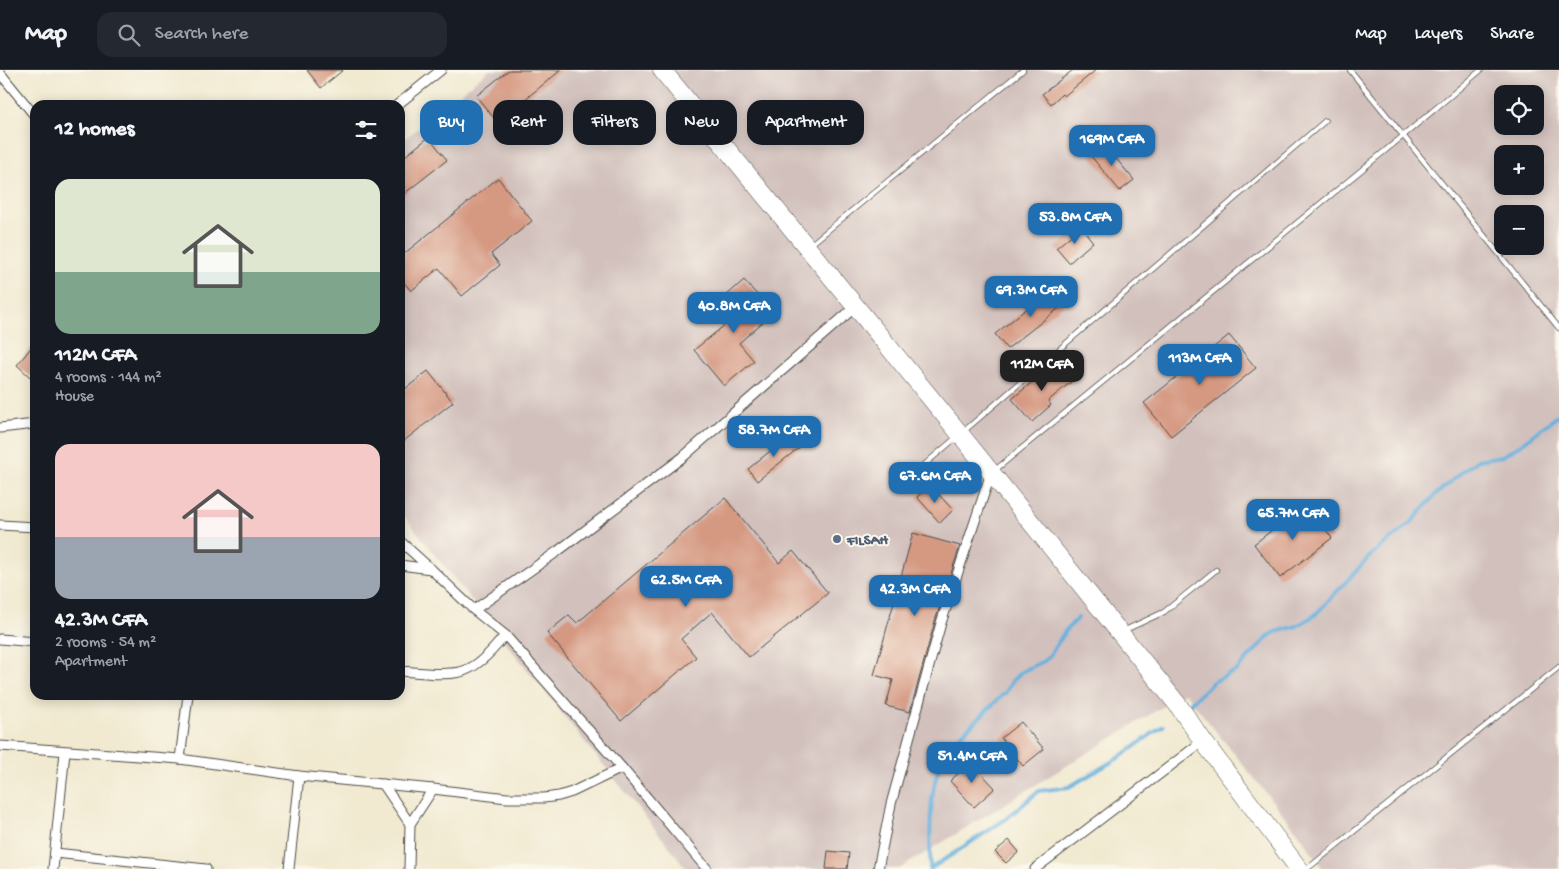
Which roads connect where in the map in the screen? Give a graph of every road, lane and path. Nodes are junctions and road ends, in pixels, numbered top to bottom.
1 (441, 70) edge
2 (662, 70) edge
3 (1023, 70) edge
4 (1350, 70) edge
5 (1481, 70) edge
6 (0, 74) edge
7 (403, 100) edge
8 (30, 110) edge
9 (1325, 121) dead end
10 (1403, 136) junction
11 (808, 247) junction
12 (855, 307) junction
13 (1559, 328) edge
14 (30, 425) edge
15 (0, 428) edge
16 (960, 434) junction
17 (991, 473) junction
18 (904, 482) dead end
19 (0, 525) edge
20 (30, 527) edge
21 (405, 545) edge
22 (405, 566) edge
23 (431, 568) junction
24 (1216, 570) dead end
25 (474, 610) junction
26 (1120, 632) junction
27 (506, 635) junction
28 (0, 639) edge
29 (30, 642) edge
30 (1559, 667) edge
31 (405, 671) edge
32 (187, 700) edge
33 (1202, 741) junction
34 (0, 746) edge
35 (65, 752) junction
36 (180, 759) junction
37 (622, 768) junction
38 (299, 776) junction
39 (383, 784) junction
40 (433, 788) junction
41 (410, 824) junction
42 (55, 853) junction
43 (53, 869) edge
44 (206, 869) edge
45 (289, 869) edge
46 (409, 869) edge
47 (708, 869) edge
48 (878, 869) edge
49 (1035, 869) edge
50 (1299, 869) edge
51 (1307, 869) edge

1 - 7 street
2 - 11 highway
3 - 11 lane
4 - 10 lane
5 - 10 lane
6 - 8 street
9 - 16 lane
10 - 13 lane
10 - 17 lane
11 - 12 highway
12 - 16 highway
12 - 25 street
14 - 15 street
16 - 17 highway
16 - 18 lane
17 - 26 highway
17 - 48 street
19 - 20 street
21 - 23 street
22 - 23 street
23 - 25 street
24 - 26 lane
25 - 27 street
26 - 33 highway
27 - 31 street
27 - 37 street
28 - 29 street
30 - 51 lane
32 - 36 street
33 - 49 street
33 - 50 highway
34 - 35 street
35 - 36 street
35 - 42 street
36 - 38 street
37 - 40 street
37 - 47 street
38 - 39 street
38 - 45 street
39 - 40 street
39 - 41 street
40 - 41 street
41 - 46 street
42 - 43 street
42 - 44 street

